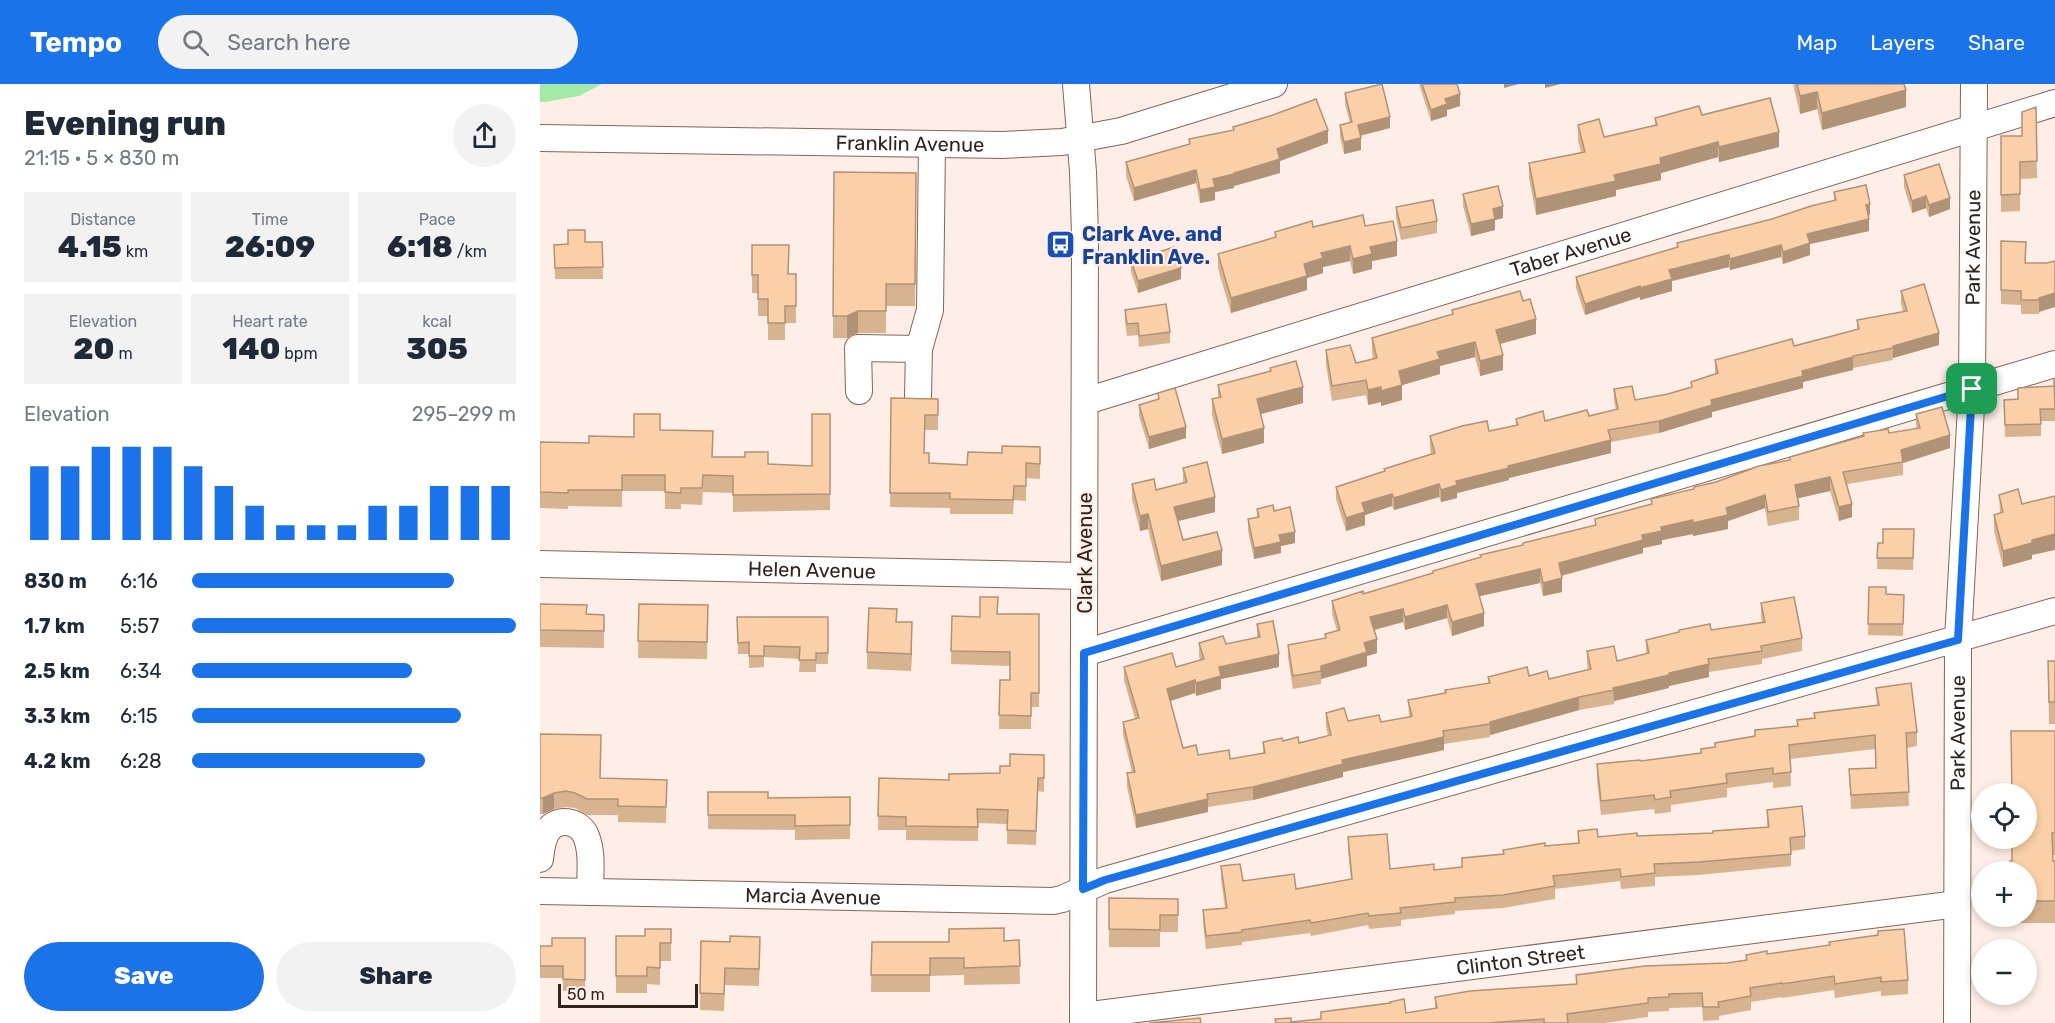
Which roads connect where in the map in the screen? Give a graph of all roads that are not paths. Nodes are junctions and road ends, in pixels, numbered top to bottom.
1 (1076, 84) edge
2 (1274, 84) edge
3 (1974, 84) edge
4 (2055, 103) edge
5 (1974, 128) junction
6 (540, 138) edge
7 (1080, 139) junction
8 (932, 144) junction
9 (919, 349) junction
10 (2055, 363) edge
11 (1972, 389) junction
12 (858, 391) dead end
13 (918, 396) edge
14 (1086, 401) junction
15 (540, 564) edge
16 (1084, 576) junction
17 (2054, 614) edge
18 (1958, 640) junction
19 (1084, 653) junction
20 (540, 859) edge
21 (1083, 889) junction
22 (540, 891) edge
23 (590, 892) junction
24 (1958, 904) junction
25 (1083, 1019) edge
26 (1957, 1023) edge

1 - 7 street, Clark Avenue
2 - 7 street, Franklin Avenue
3 - 5 street, Park Avenue
4 - 5 street, Taber Avenue
5 - 11 street, Park Avenue
5 - 14 street, Taber Avenue
6 - 8 street, Franklin Avenue
7 - 8 street, Franklin Avenue
7 - 14 street, Clark Avenue
8 - 9 street
9 - 12 street
9 - 13 street
10 - 11 street
11 - 18 street, Park Avenue
11 - 19 street
14 - 16 street, Clark Avenue
15 - 16 street, Helen Avenue
16 - 19 street, Clark Avenue
17 - 18 street, Marcia Avenue
18 - 21 street, Marcia Avenue
18 - 24 street, Park Avenue
19 - 21 street, Clark Avenue
20 - 23 street
21 - 23 street, Marcia Avenue
21 - 25 street, Clark Avenue
22 - 23 street, Marcia Avenue
24 - 25 street, Clinton Street
24 - 26 street, Park Avenue

